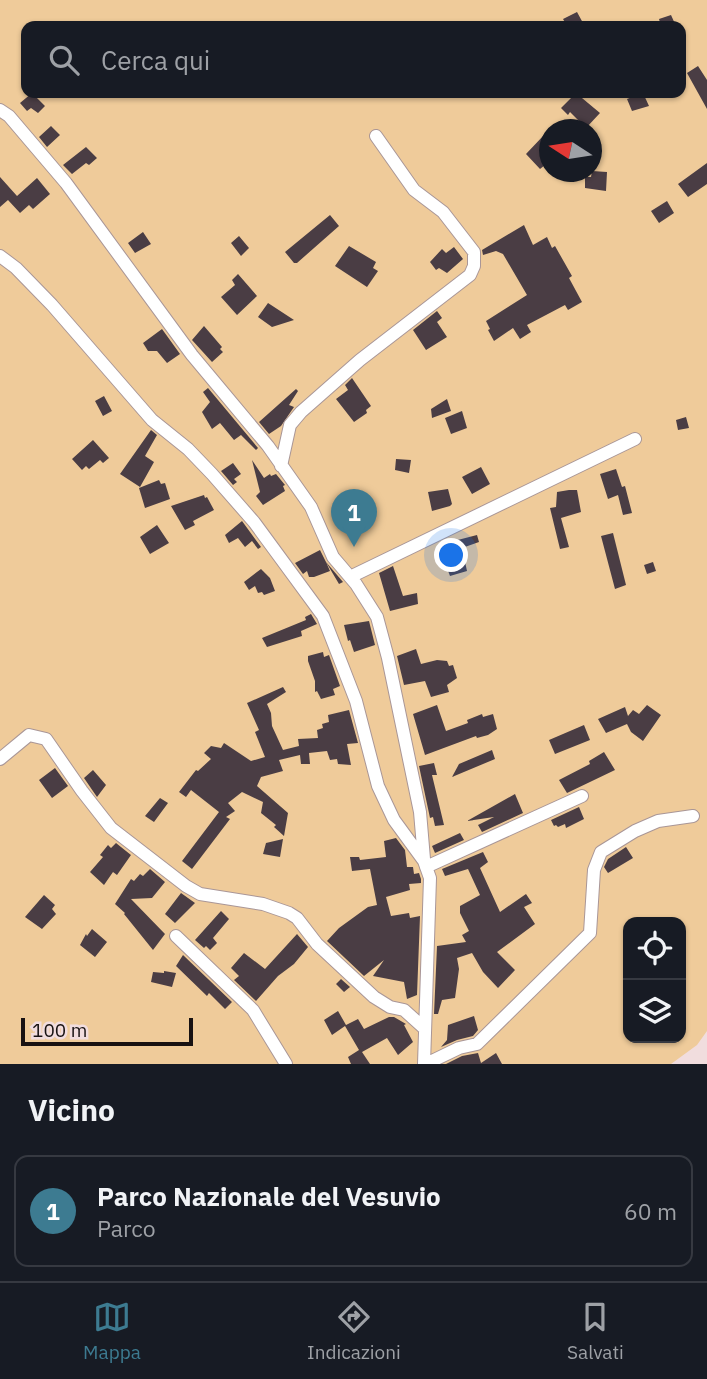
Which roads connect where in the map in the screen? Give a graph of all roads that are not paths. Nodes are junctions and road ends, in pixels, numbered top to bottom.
1 (0, 110) edge
2 (376, 136) dead end
3 (0, 256) edge
4 (635, 439) dead end
5 (281, 466) junction
6 (350, 577) junction
7 (0, 759) edge
8 (582, 796) dead end
9 (692, 816) dead end
10 (425, 864) junction
11 (176, 936) dead end
12 (424, 1028) junction
13 (286, 1064) edge
14 (425, 1064) edge

1 - 5 street
2 - 5 street
3 - 10 street
4 - 6 street
5 - 6 street
6 - 10 street
7 - 12 street
8 - 10 street
9 - 14 street
10 - 12 street
11 - 13 street
12 - 14 street

